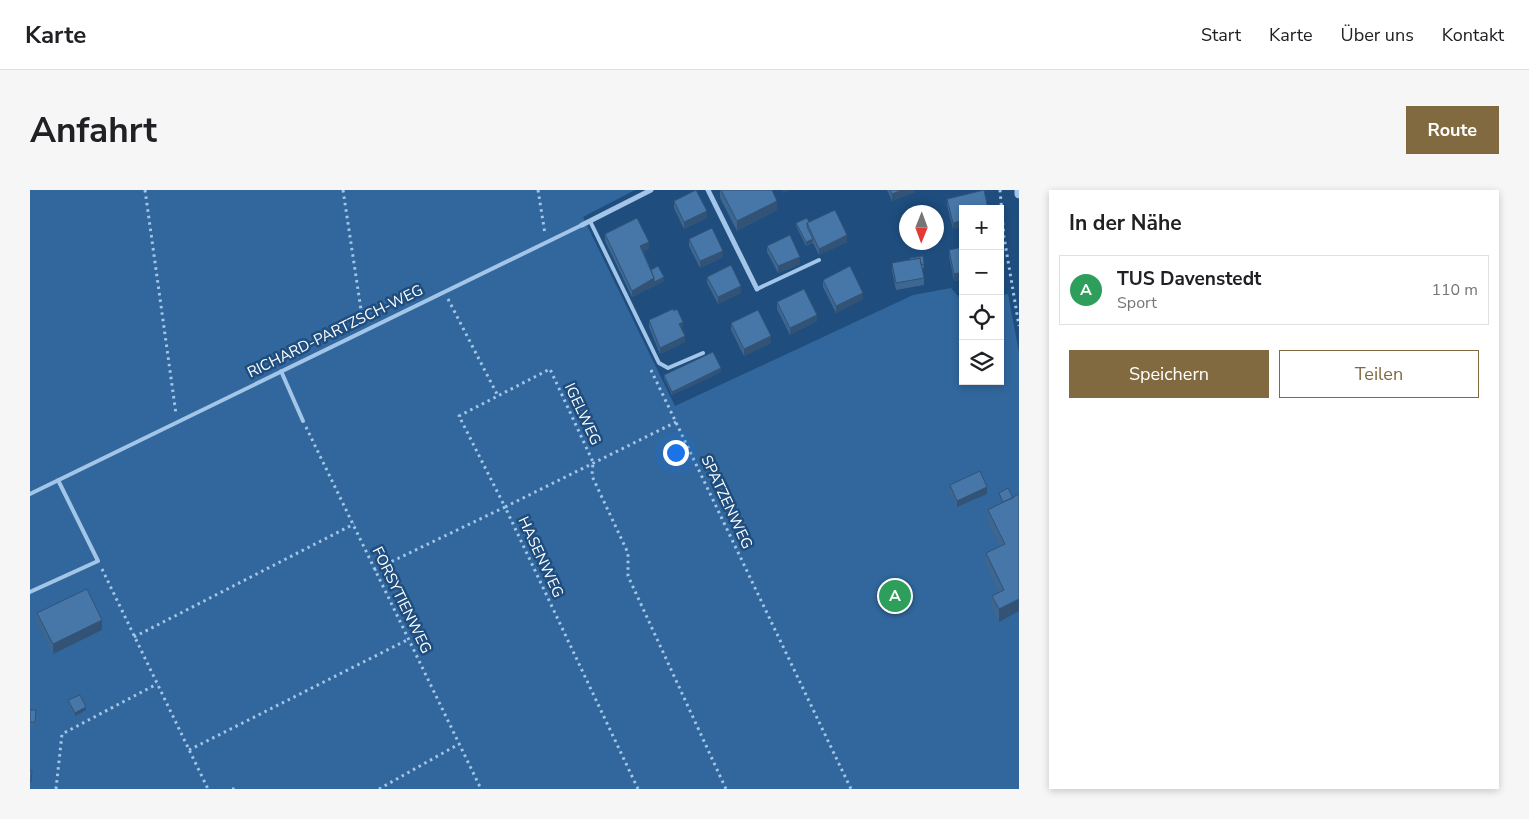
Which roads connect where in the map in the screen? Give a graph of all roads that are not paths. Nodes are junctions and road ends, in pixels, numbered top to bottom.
1 (651, 190) edge
2 (708, 190) edge
3 (590, 221) junction
4 (582, 224) joint
5 (819, 260) dead end
6 (757, 289) joint
7 (703, 353) dead end
8 (281, 371) junction
9 (303, 421) road end
10 (58, 480) junction
11 (30, 494) edge
12 (30, 592) edge

1 - 3 street, RICHARD-PARTZSCH-WEG
2 - 6 street
3 - 4 street, RICHARD-PARTZSCH-WEG
3 - 7 lane
4 - 8 lane, RICHARD-PARTZSCH-WEG
5 - 6 lane
8 - 9 lane
8 - 10 lane, RICHARD-PARTZSCH-WEG
10 - 11 lane, RICHARD-PARTZSCH-WEG
10 - 12 lane

